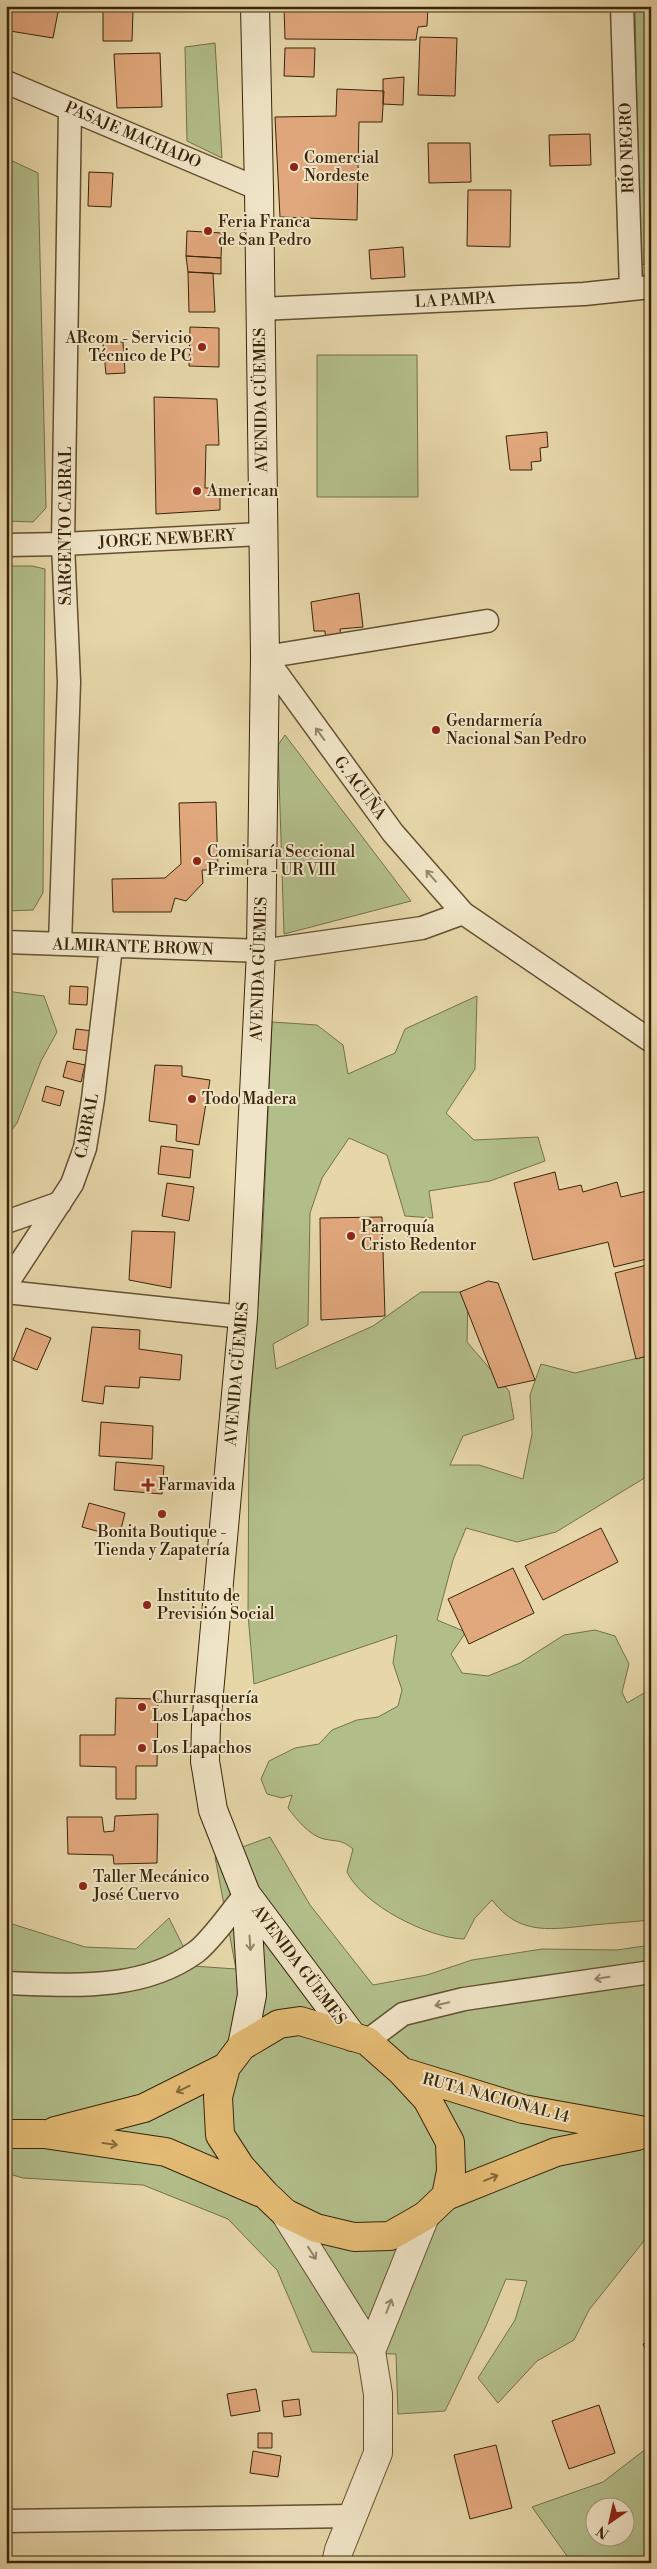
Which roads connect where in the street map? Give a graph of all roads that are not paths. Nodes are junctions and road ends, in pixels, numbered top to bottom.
1 (255, 6) edge
2 (622, 6) edge
3 (6, 82) edge
4 (70, 109) junction
5 (260, 189) junction
6 (641, 288) edge
7 (260, 309) junction
8 (263, 534) junction
9 (64, 544) junction
10 (9, 545) edge
11 (487, 621) dead end
12 (265, 657) junction
13 (463, 913) junction
14 (6, 942) edge
15 (60, 944) junction
16 (111, 947) junction
17 (261, 951) junction
18 (651, 1041) edge
19 (60, 1203) junction
20 (6, 1222) edge
21 (6, 1286) edge
22 (6, 1292) edge
23 (243, 1317) junction
24 (246, 1894) junction
25 (651, 1972) edge
26 (6, 1983) edge
27 (360, 2039) junction
28 (234, 2056) junction
29 (401, 2071) junction
30 (651, 2133) edge
31 (6, 2134) edge
32 (44, 2134) junction
33 (265, 2194) junction
34 (446, 2196) junction
35 (286, 2212) junction
36 (424, 2216) junction
37 (371, 2351) junction
38 (352, 2516) junction
39 (6, 2521) edge
40 (336, 2563) edge

1 - 5 main road, AVENIDA GÜEMES
2 - 6 street, RÍO NEGRO
3 - 4 street, PASAJE MACHADO
4 - 5 street, PASAJE MACHADO
4 - 9 street, SARGENTO CABRAL
5 - 7 main road, AVENIDA GÜEMES
6 - 7 street, LA PAMPA
7 - 8 main road, AVENIDA GÜEMES
8 - 9 street, JORGE NEWBERY
8 - 12 main road, AVENIDA GÜEMES
9 - 10 street, JORGE NEWBERY
9 - 15 street, SARGENTO CABRAL
11 - 12 street
13 -> 12 street, G. ACUÑA
12 - 17 main road, AVENIDA GÜEMES
13 - 17 street, ALMIRANTE BROWN
13 - 18 street, G. ACUÑA
14 - 15 street, ALMIRANTE BROWN
15 - 16 street, ALMIRANTE BROWN
16 - 17 street, ALMIRANTE BROWN
16 - 19 street, CABRAL
17 - 23 main road, AVENIDA GÜEMES
19 - 20 street
19 - 21 street, CABRAL
22 - 23 street
23 - 24 main road, AVENIDA GÜEMES
24 - 26 street
24 - 27 main road, AVENIDA GÜEMES
24 -> 28 main road, AVENIDA GÜEMES
25 -> 27 street
27 - 28 highway
27 - 29 highway
28 -> 32 highway
28 - 33 highway
29 - 30 highway, RUTA NACIONAL 14
29 - 34 highway
34 -> 30 highway, RUTA NACIONAL 14
31 - 32 highway
32 -> 33 highway
33 - 35 highway
34 - 36 highway
35 - 36 highway
35 -> 37 main road
37 -> 36 main road
37 - 38 main road
38 - 39 street
38 - 40 main road

